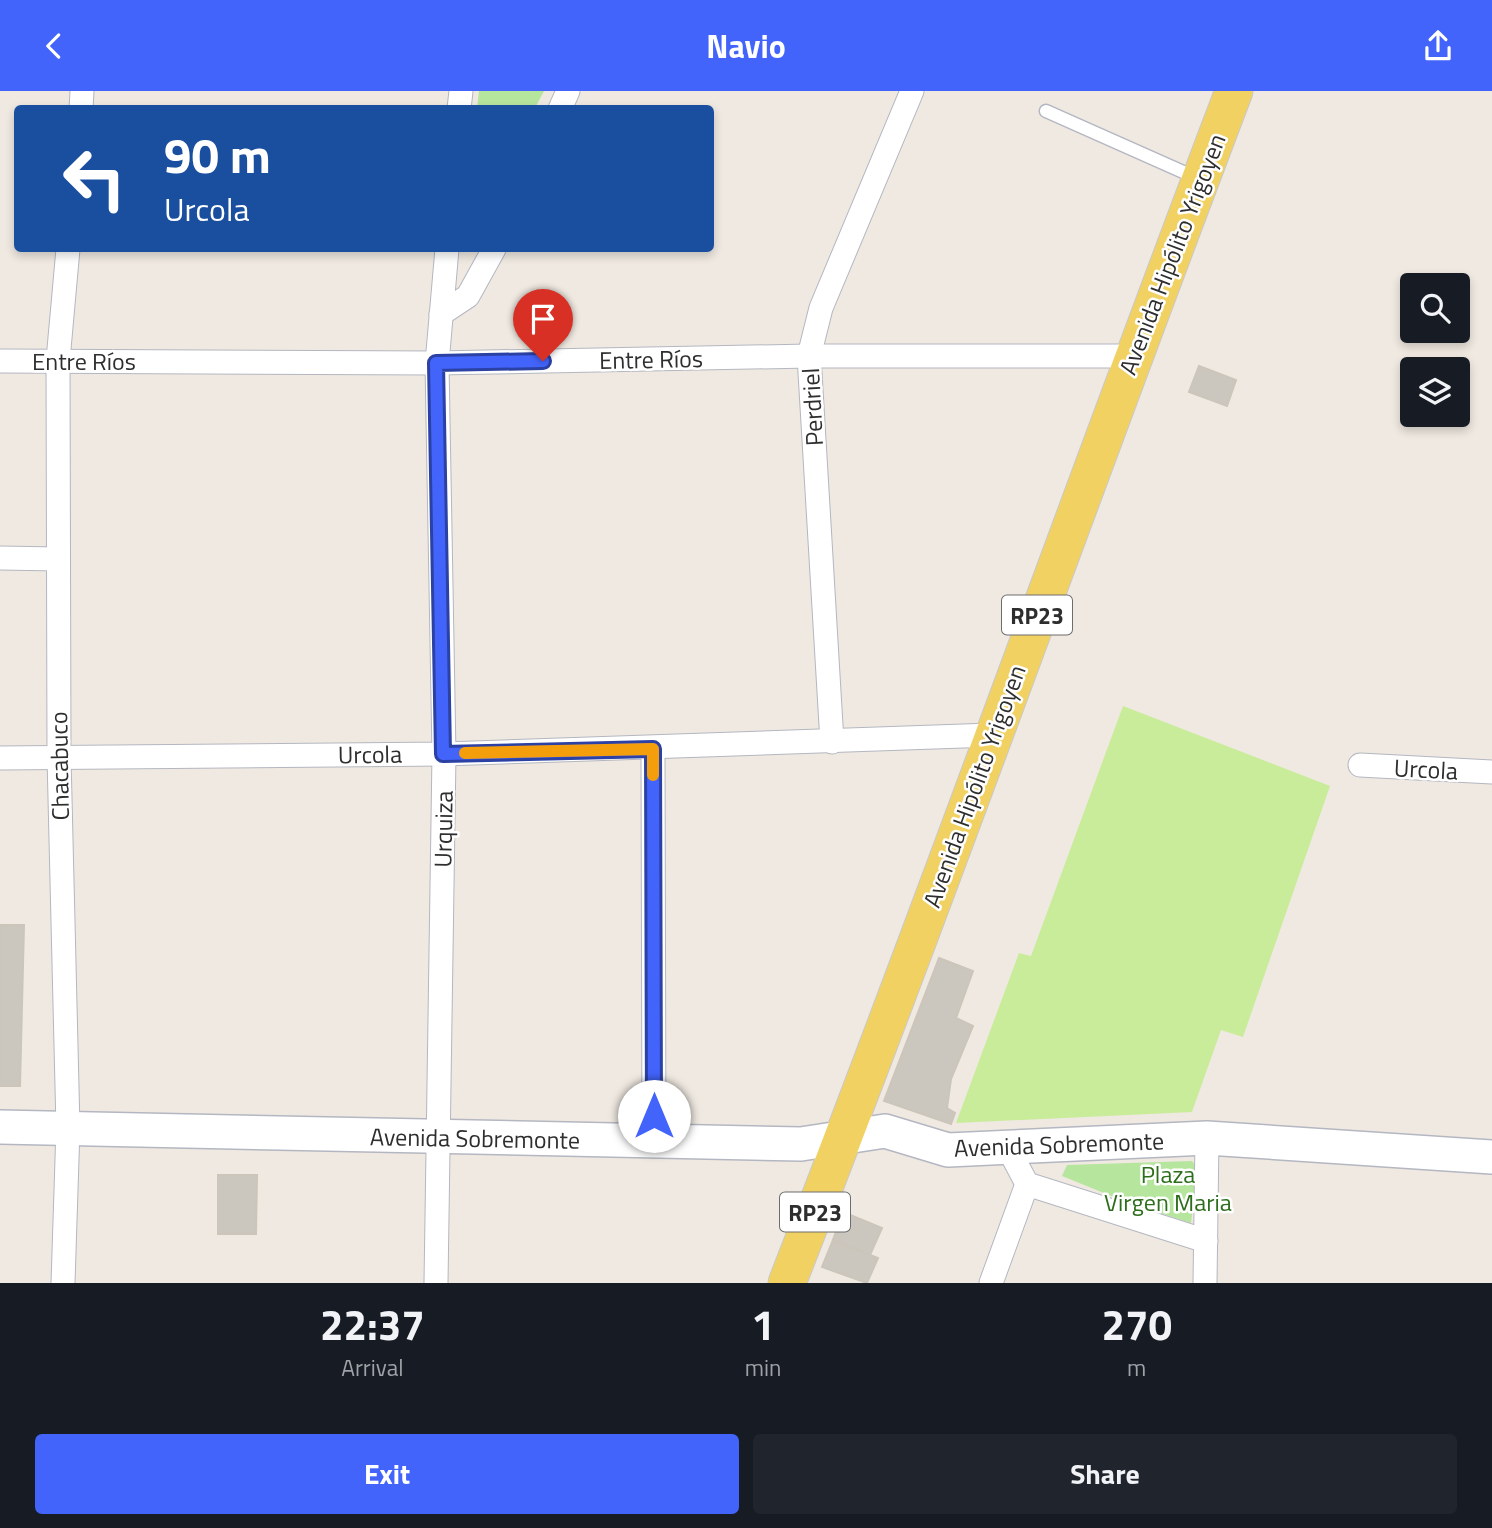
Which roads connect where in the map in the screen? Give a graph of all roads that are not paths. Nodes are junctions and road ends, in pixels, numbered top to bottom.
1 (912, 91) edge
2 (1234, 91) edge
3 (1046, 111) dead end
4 (1200, 180) junction
5 (68, 252) edge
6 (447, 252) edge
7 (492, 252) edge
8 (441, 314) junction
9 (809, 356) junction
10 (1133, 356) junction
11 (0, 361) edge
12 (58, 361) junction
13 (436, 363) junction
14 (0, 558) edge
15 (58, 559) junction
16 (992, 735) junction
17 (832, 742) junction
18 (653, 749) junction
19 (443, 754) junction
20 (59, 757) junction
21 (0, 758) edge
22 (1360, 765) dead end
23 (1492, 772) edge
24 (0, 1127) edge
25 (68, 1128) junction
26 (439, 1137) junction
27 (1207, 1138) junction
28 (841, 1140) junction
29 (654, 1142) junction
30 (1008, 1148) junction
31 (1492, 1157) edge
32 (1027, 1184) junction
33 (1206, 1241) junction
34 (63, 1283) edge
35 (436, 1283) edge
36 (788, 1283) edge
37 (991, 1283) edge
38 (1205, 1283) edge

1 - 9 street, Perdriel
2 - 4 main road, Avenida Hipólito Yrigoyen / RP23
3 - 4 lane
4 - 10 main road, Avenida Hipólito Yrigoyen / RP23
5 - 12 street, Chacabuco
6 - 8 street, Urquiza
7 - 8 street
8 - 13 street, Urquiza
9 - 10 street, Entre Ríos
9 - 13 street, Entre Ríos
9 - 17 street, Perdriel
10 - 16 main road, Avenida Hipólito Yrigoyen / RP23
11 - 12 street, Entre Ríos
12 - 13 street, Entre Ríos
12 - 15 street, Chacabuco
13 - 19 street, Urquiza
14 - 15 street
15 - 20 street, Chacabuco
16 - 17 street, Urcola
16 - 28 main road, Avenida Hipólito Yrigoyen / RP23
17 - 18 street, Urcola
18 - 19 street, Urcola
18 - 29 street
19 - 20 street, Urcola
19 - 26 street, Urquiza
20 - 21 street, Urcola
20 - 25 street, Chacabuco
22 - 23 street, Urcola
24 - 25 main road, Avenida Sobremonte
25 - 26 main road, Avenida Sobremonte
25 - 34 street, Chacabuco
26 - 29 main road, Avenida Sobremonte
26 - 35 street, Urquiza
27 - 30 main road, Avenida Sobremonte
27 - 31 main road, Avenida Sobremonte
27 - 33 street
28 - 29 main road, Avenida Sobremonte
28 - 30 main road, Avenida Sobremonte
28 - 36 main road, Avenida Hipólito Yrigoyen / RP23
30 - 32 street
32 - 33 street
32 - 37 street
33 - 38 street

